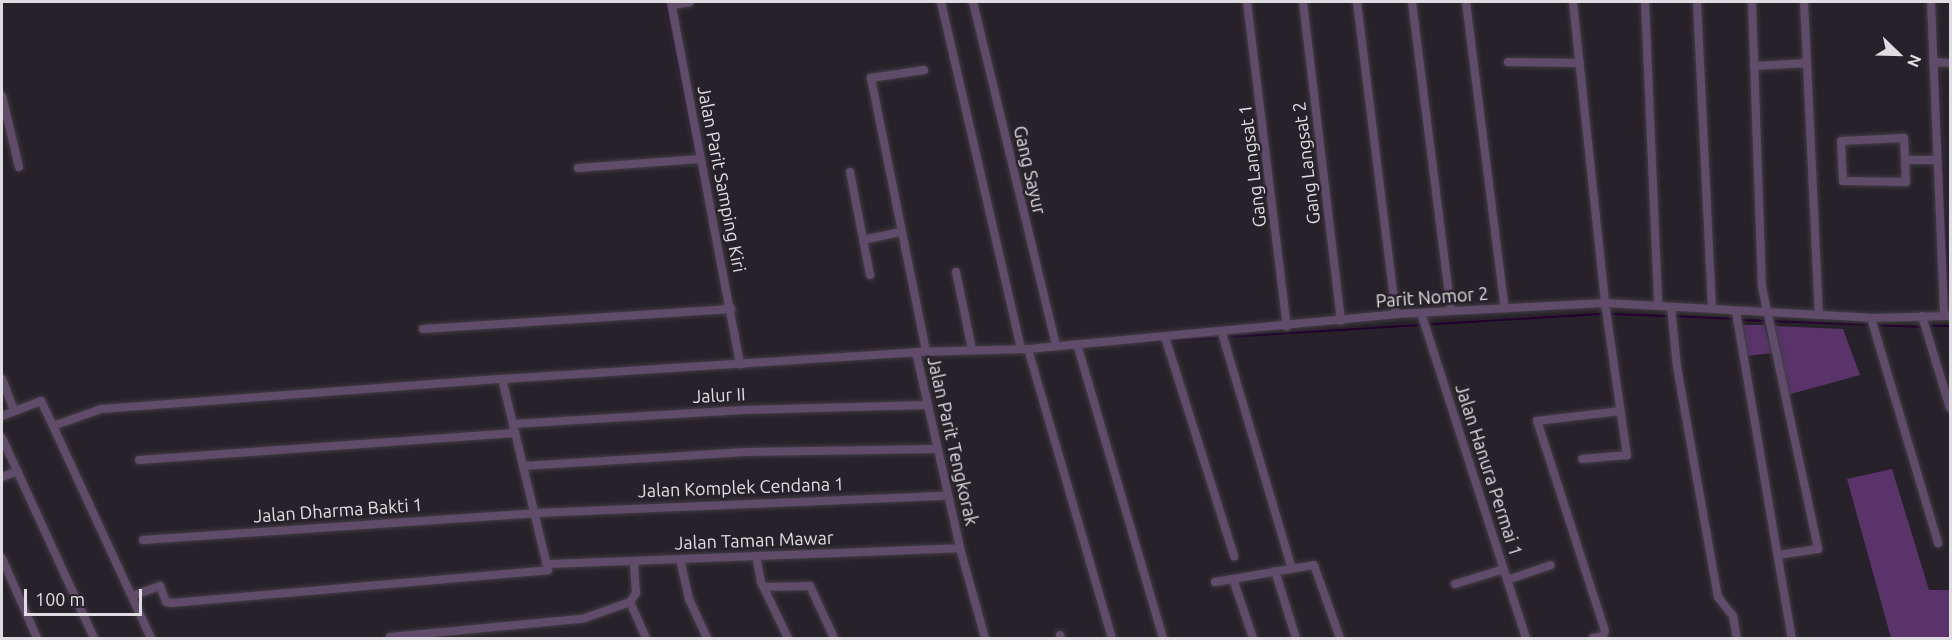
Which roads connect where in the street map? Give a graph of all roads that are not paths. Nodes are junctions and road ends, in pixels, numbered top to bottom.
1 (690, 2) edge
2 (941, 2) edge
3 (973, 2) edge
4 (1247, 2) edge
5 (1302, 2) edge
6 (1357, 2) edge
7 (1412, 2) edge
8 (1466, 2) edge
9 (1573, 2) edge
10 (1645, 2) edge
11 (1697, 2) edge
12 (1752, 2) edge
13 (1804, 2) edge
14 (1931, 2) edge
15 (671, 3) edge
16 (1508, 62) dead end
17 (1933, 62) junction
18 (1580, 63) junction
19 (1807, 63) junction
20 (1950, 63) edge
21 (1754, 66) junction
22 (924, 70) dead end
23 (2, 96) edge
24 (696, 160) junction
25 (1907, 160) junction
26 (1936, 160) junction
27 (19, 166) dead end
28 (578, 168) dead end
29 (850, 172) dead end
30 (902, 232) junction
31 (863, 240) junction
32 (956, 272) dead end
33 (870, 275) dead end
34 (1605, 303) junction
35 (1658, 304) junction
36 (1671, 307) junction
37 (1712, 308) junction
38 (731, 309) junction
39 (1505, 309) junction
40 (1451, 311) junction
41 (1736, 312) junction
42 (1766, 313) junction
43 (1396, 314) junction
44 (1819, 315) junction
45 (1922, 316) junction
46 (1947, 316) edge
47 (1871, 318) junction
48 (1423, 320) junction
49 (1341, 321) junction
50 (1287, 327) junction
51 (423, 329) dead end
52 (1222, 333) junction
53 (1165, 337) junction
54 (1077, 344) junction
55 (1056, 346) junction
56 (972, 349) junction
57 (1024, 349) junction
58 (916, 352) junction
59 (926, 352) junction
60 (740, 364) junction
61 (502, 379) junction
62 (2, 380) edge
63 (927, 405) junction
64 (1950, 408) edge
65 (14, 411) junction
66 (1620, 411) junction
67 (2, 416) edge
68 (513, 423) junction
69 (53, 426) junction
70 (515, 433) junction
71 (2, 438) edge
72 (936, 449) junction
73 (1582, 459) dead end
74 (139, 460) dead end
75 (523, 466) junction
76 (18, 471) junction
77 (2, 477) edge
78 (948, 496) junction
79 (536, 513) junction
80 (143, 540) dead end
81 (1938, 543) dead end
82 (960, 548) junction
83 (1778, 555) junction
84 (756, 556) junction
85 (1234, 556) dead end
86 (2, 558) edge
87 (680, 559) junction
88 (634, 562) junction
89 (550, 564) junction
90 (1551, 565) dead end
91 (1292, 569) junction
92 (1504, 569) junction
93 (1275, 571) junction
94 (1233, 579) junction
95 (1507, 579) junction
96 (1215, 582) dead end
97 (1455, 584) dead end
98 (765, 587) junction
99 (132, 596) junction
100 (630, 602) junction
101 (390, 637) edge
102 (37, 639) edge
103 (94, 639) edge
104 (151, 639) edge
105 (646, 639) edge
106 (707, 639) edge
107 (788, 639) edge
108 (834, 639) edge
109 (986, 639) edge
110 (1112, 639) edge
111 (1163, 639) edge
112 (1252, 639) edge
113 (1296, 639) edge
114 (1340, 639) edge
115 (1526, 639) edge
116 (1593, 639) edge
117 (1737, 639) edge
118 (1792, 639) edge

1 - 15 street
2 - 57 street
3 - 55 street, Gang Sayur
4 - 50 street, Gang Langsat 1
5 - 49 street, Gang Langsat 2
6 - 43 street
7 - 40 street
8 - 39 street
9 - 18 street
10 - 35 street
11 - 37 street
12 - 21 street
13 - 19 street
14 - 17 street
15 - 24 street, Jalan Parit Samping Kiri
16 - 18 street
17 - 20 street
17 - 26 street
18 - 34 street
19 - 21 street
19 - 44 street
21 - 42 street
22 - 30 street
23 - 27 street
24 - 28 street
24 - 38 street, Jalan Parit Samping Kiri
25 - 25 street
25 - 26 street
26 - 46 street
29 - 31 street
30 - 31 street
30 - 59 street
31 - 33 street
32 - 56 street
34 - 35 street, Parit Nomor 2
34 - 39 street, Parit Nomor 2
34 - 66 street
35 - 36 street, Parit Nomor 2
36 - 37 street, Parit Nomor 2
36 - 117 street
37 - 41 street, Parit Nomor 2
38 - 51 street
38 - 60 street, Jalan Parit Samping Kiri
39 - 40 street, Parit Nomor 2
40 - 48 street, Parit Nomor 2
41 - 42 street, Parit Nomor 2
41 - 83 street
42 - 44 street, Parit Nomor 2
42 - 83 street
43 - 48 street, Parit Nomor 2
43 - 49 street, Parit Nomor 2
44 - 47 street, Parit Nomor 2
45 - 46 street, Parit Nomor 2
45 - 47 street, Parit Nomor 2
45 - 64 street
47 - 81 street
48 - 92 street, Jalan Hanura Permai 1
49 - 50 street, Parit Nomor 2
50 - 52 street, Parit Nomor 2
52 - 53 street, Parit Nomor 2
52 - 91 street
53 - 54 street, Parit Nomor 2
53 - 85 street
54 - 55 street, Parit Nomor 2
54 - 111 street
55 - 57 street, Parit Nomor 2
56 - 57 street, Parit Nomor 2
56 - 59 street, Parit Nomor 2
57 - 110 street
58 - 59 street, Parit Nomor 2
58 - 60 street, Jalan Parit Tengkorak
58 - 63 street, Jalan Parit Tengkorak
60 - 61 street, Jalan Parit Tengkorak
61 - 68 street
61 - 69 street, Jalan Parit Tengkorak
62 - 65 street
63 - 68 street, Jalur II
63 - 72 street, Jalan Parit Tengkorak
65 - 67 street
65 - 69 street
66 - 73 street
66 - 116 street
68 - 70 street
69 - 99 street
70 - 74 street
70 - 75 street
71 - 76 street
72 - 75 street
72 - 78 street, Jalan Parit Tengkorak
75 - 79 street
76 - 77 street
76 - 103 street
78 - 79 street, Jalan Komplek Cendana 1
78 - 82 street, Jalan Parit Tengkorak
79 - 80 street, Jalan Dharma Bakti 1
79 - 89 street
82 - 84 street, Jalan Taman Mawar
82 - 109 street, Jalan Parit Tengkorak
83 - 118 street
84 - 87 street, Jalan Taman Mawar
84 - 98 street
86 - 102 street
87 - 88 street, Jalan Taman Mawar
87 - 106 street
88 - 89 street, Jalan Taman Mawar
88 - 100 street
89 - 99 street, Jalan Taman Mawar
90 - 95 street
91 - 93 street
91 - 114 street
92 - 95 street, Jalan Hanura Permai 1
92 - 97 street
93 - 94 street
93 - 113 street
94 - 96 street
94 - 112 street
95 - 115 street, Jalan Hanura Permai 1
98 - 107 street
98 - 108 street
99 - 104 street
100 - 101 street
100 - 105 street

